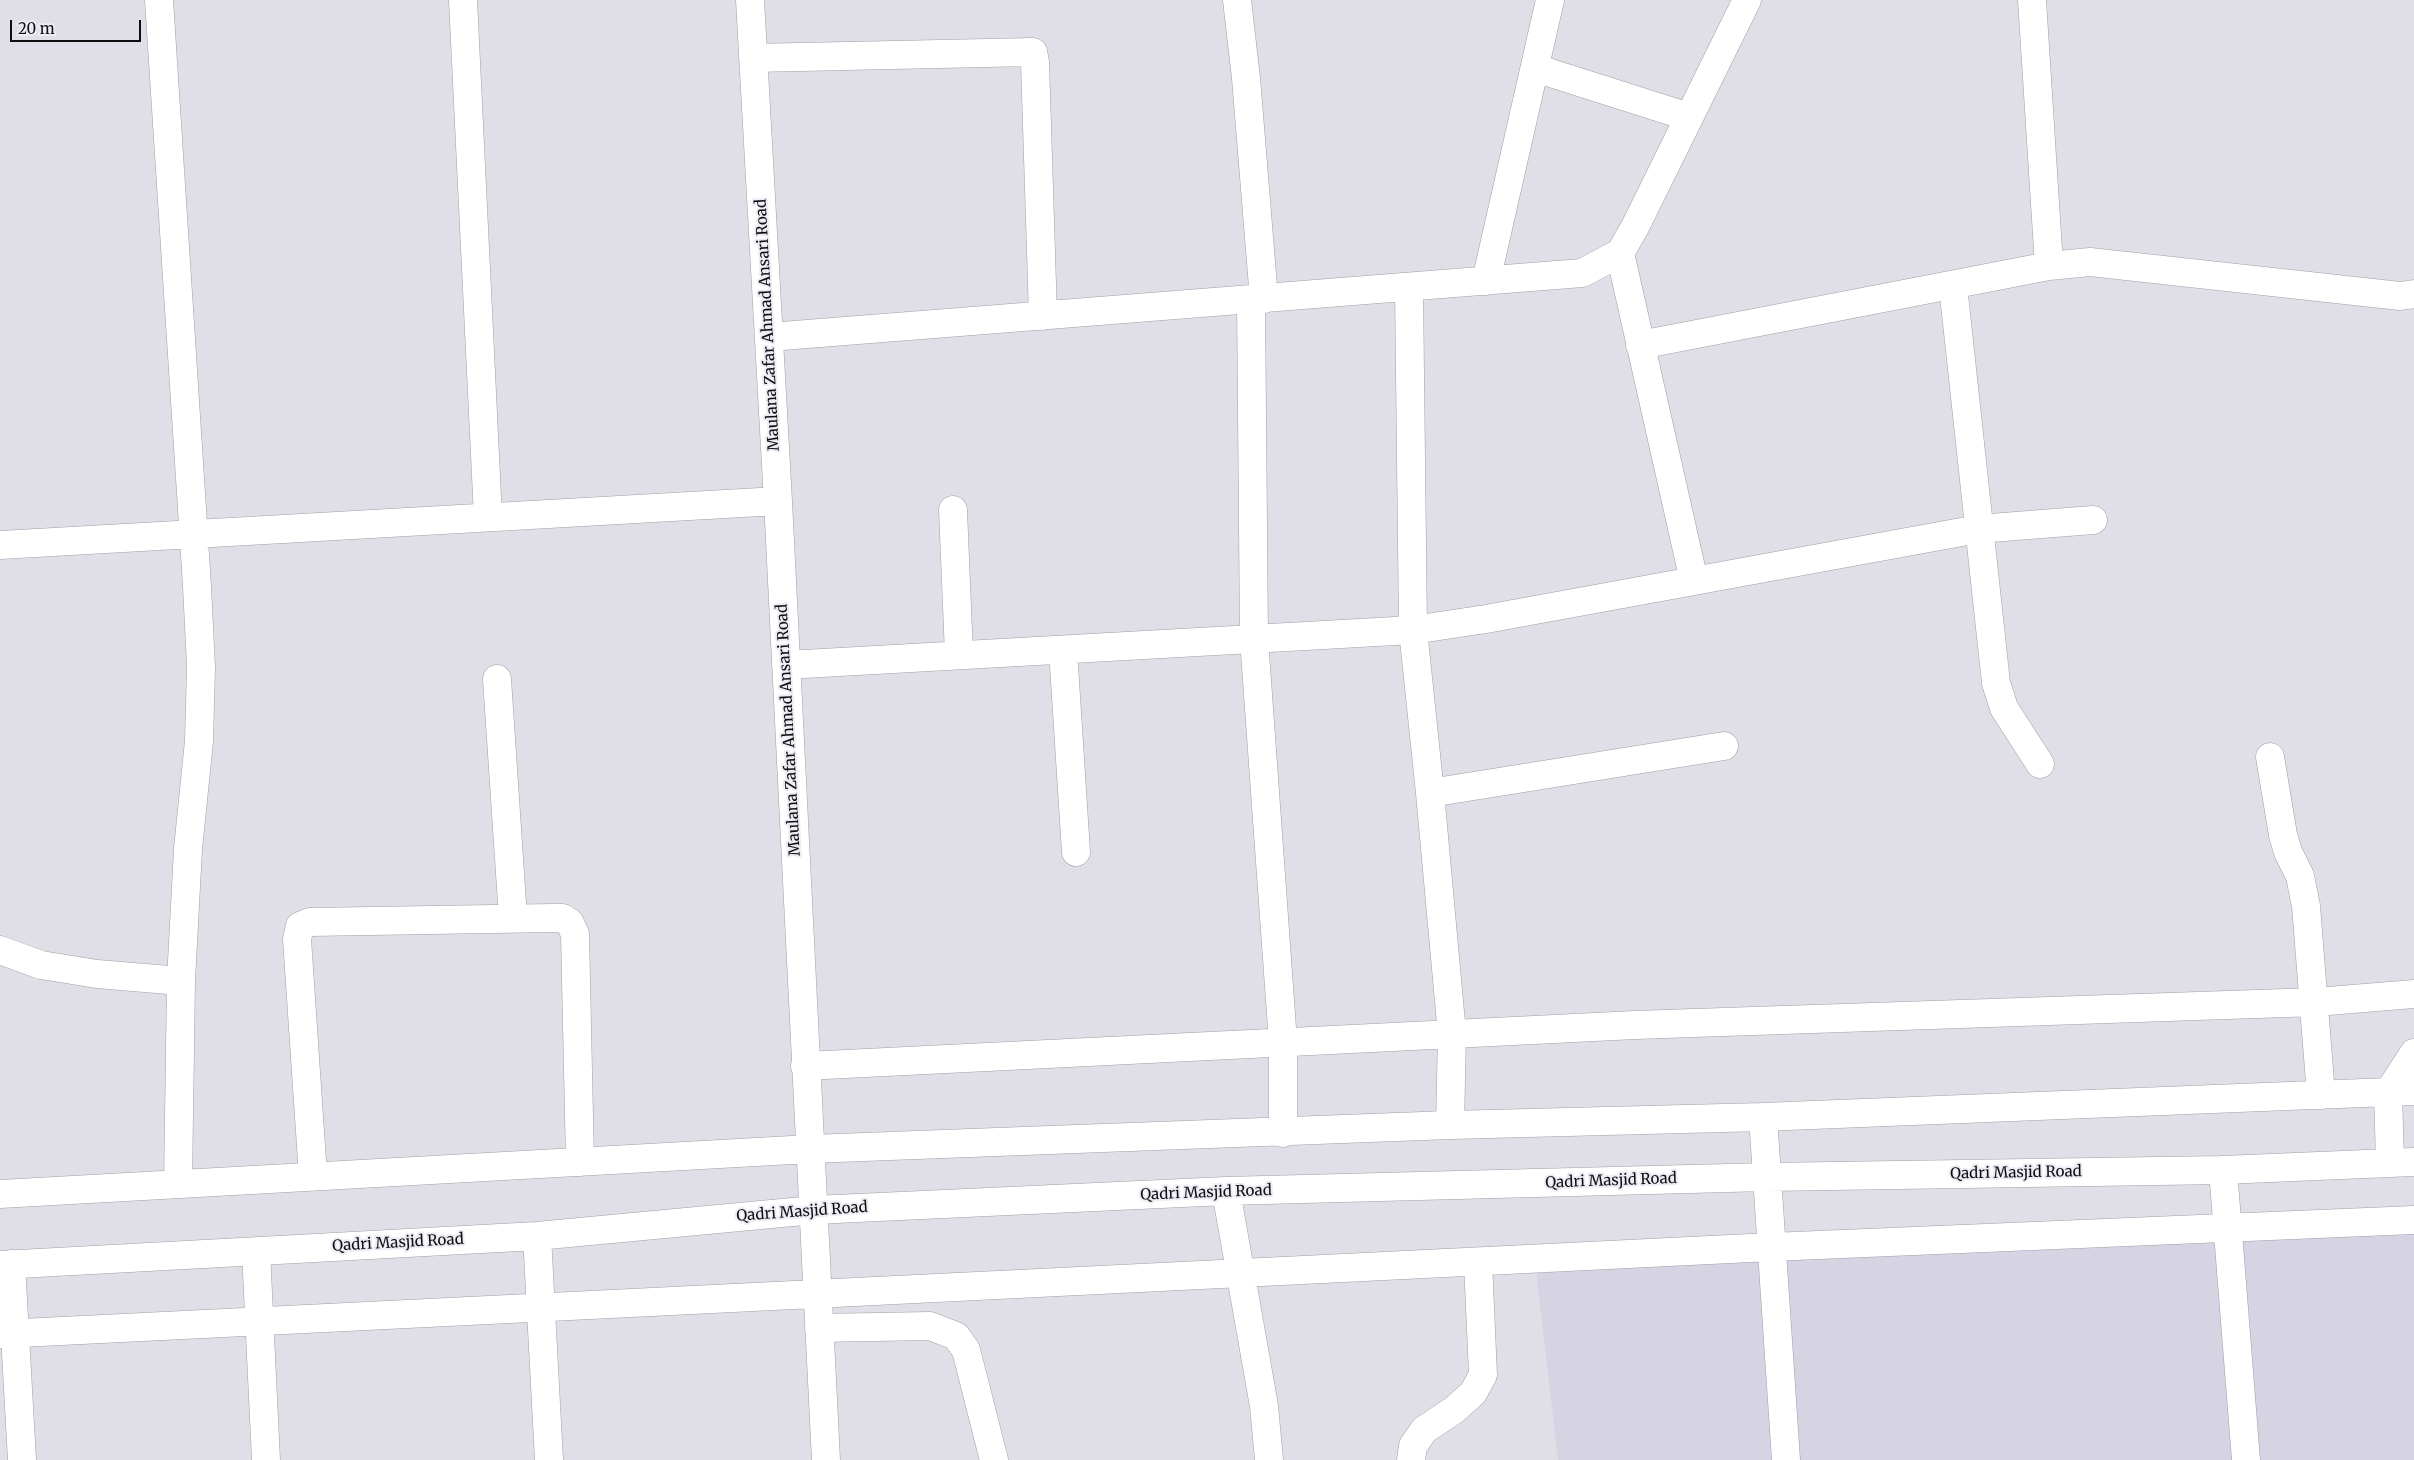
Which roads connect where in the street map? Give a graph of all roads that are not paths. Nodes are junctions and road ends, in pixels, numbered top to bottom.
1 (159, 0) edge
2 (463, 0) edge
3 (750, 0) edge
4 (1237, 0) edge
5 (1550, 0) edge
6 (1747, 0) edge
7 (2032, 0) edge
8 (753, 58) junction
9 (1535, 68) junction
10 (1689, 117) junction
11 (1620, 253) junction
12 (2049, 266) junction
13 (1486, 281) junction
14 (1953, 286) junction
15 (1409, 288) junction
16 (2414, 294) edge
17 (1257, 300) junction
18 (1043, 316) junction
19 (769, 337) junction
20 (1640, 345) junction
21 (778, 501) junction
22 (953, 510) dead end
23 (488, 517) junction
24 (2093, 520) dead end
25 (1978, 529) junction
26 (194, 533) junction
27 (0, 545) edge
28 (1694, 581) junction
29 (1413, 630) junction
30 (1254, 639) junction
31 (1063, 650) junction
32 (959, 655) junction
33 (786, 666) junction
34 (497, 679) dead end
35 (1724, 746) dead end
36 (2270, 757) dead end
37 (2040, 764) dead end
38 (1430, 793) junction
39 (1076, 852) dead end
40 (513, 918) junction
41 (0, 950) edge
42 (181, 982) junction
43 (2414, 994) edge
44 (2316, 1002) junction
45 (1452, 1034) junction
46 (1283, 1042) junction
47 (2414, 1053) edge
48 (805, 1066) junction
49 (2401, 1092) edge
50 (2322, 1095) junction
51 (1763, 1117) junction
52 (1450, 1125) junction
53 (1283, 1132) junction
54 (810, 1148) junction
55 (580, 1162) junction
56 (2402, 1162) edge
57 (2223, 1170) junction
58 (313, 1176) junction
59 (1767, 1177) junction
60 (178, 1184) junction
61 (1226, 1191) junction
62 (0, 1194) edge
63 (814, 1210) junction
64 (2414, 1220) edge
65 (2228, 1228) junction
66 (538, 1236) junction
67 (1771, 1247) junction
68 (256, 1251) junction
69 (1478, 1262) junction
70 (6, 1264) edge
71 (1239, 1274) junction
72 (818, 1295) junction
73 (541, 1307) junction
74 (259, 1321) junction
75 (819, 1328) junction
76 (8, 1333) edge
77 (22, 1460) edge
78 (266, 1460) edge
79 (549, 1460) edge
80 (826, 1460) edge
81 (994, 1460) edge
82 (1269, 1460) edge
83 (1411, 1460) edge
84 (1786, 1460) edge
85 (2246, 1460) edge

1 - 26 street
2 - 23 street
3 - 8 street, Maulana Zafar Ahmad Ansari Road
4 - 17 street
5 - 9 street
6 - 10 street
7 - 12 street
8 - 18 street
8 - 19 street, Maulana Zafar Ahmad Ansari Road
9 - 10 street
9 - 13 street
10 - 11 street
11 - 13 street
11 - 20 street
12 - 14 street
12 - 16 street
13 - 15 street
14 - 20 street
14 - 25 street
15 - 17 street
15 - 29 street
17 - 18 street
17 - 30 street
18 - 19 street
19 - 21 street, Maulana Zafar Ahmad Ansari Road
20 - 28 street
21 - 23 street
21 - 33 street, Maulana Zafar Ahmad Ansari Road
22 - 32 street
23 - 26 street
24 - 25 street
25 - 28 street
25 - 37 street
26 - 27 street
26 - 42 street
28 - 29 street
29 - 30 street
29 - 38 street
30 - 31 street
30 - 46 street
31 - 32 street
31 - 39 street
32 - 33 street
33 - 48 street, Maulana Zafar Ahmad Ansari Road
34 - 40 street
35 - 38 street
36 - 44 street
38 - 45 street
40 - 55 street
40 - 58 street
41 - 42 street
42 - 60 street
43 - 44 street
44 - 45 street
44 - 50 street
45 - 46 street
45 - 52 street
46 - 48 street
46 - 53 street
47 - 49 street
48 - 54 street, Maulana Zafar Ahmad Ansari Road
49 - 50 street
49 - 56 street
50 - 51 street
51 - 52 street
51 - 59 street
52 - 53 street
53 - 54 street
54 - 55 street
54 - 63 street, Maulana Zafar Ahmad Ansari Road
55 - 58 street
56 - 57 street, Qadri Masjid Road
57 - 59 street, Qadri Masjid Road
57 - 65 street
58 - 60 street
59 - 61 street, Qadri Masjid Road
59 - 67 street
60 - 62 street
61 - 63 street, Qadri Masjid Road
61 - 71 street
63 - 66 street, Qadri Masjid Road
63 - 72 street, Maulana Zafar Ahmad Ansari Road
64 - 65 street
65 - 67 street
65 - 85 street
66 - 68 street, Qadri Masjid Road
66 - 73 street
67 - 69 street
67 - 84 street
68 - 70 street, Qadri Masjid Road
68 - 74 street
69 - 71 street
69 - 83 street
70 - 76 street
71 - 72 street
71 - 82 street
72 - 73 street
72 - 75 street, Maulana Zafar Ahmad Ansari Road
73 - 74 street
73 - 79 street
74 - 76 street
74 - 78 street
75 - 80 street, Maulana Zafar Ahmad Ansari Road
75 - 81 street
76 - 77 street

